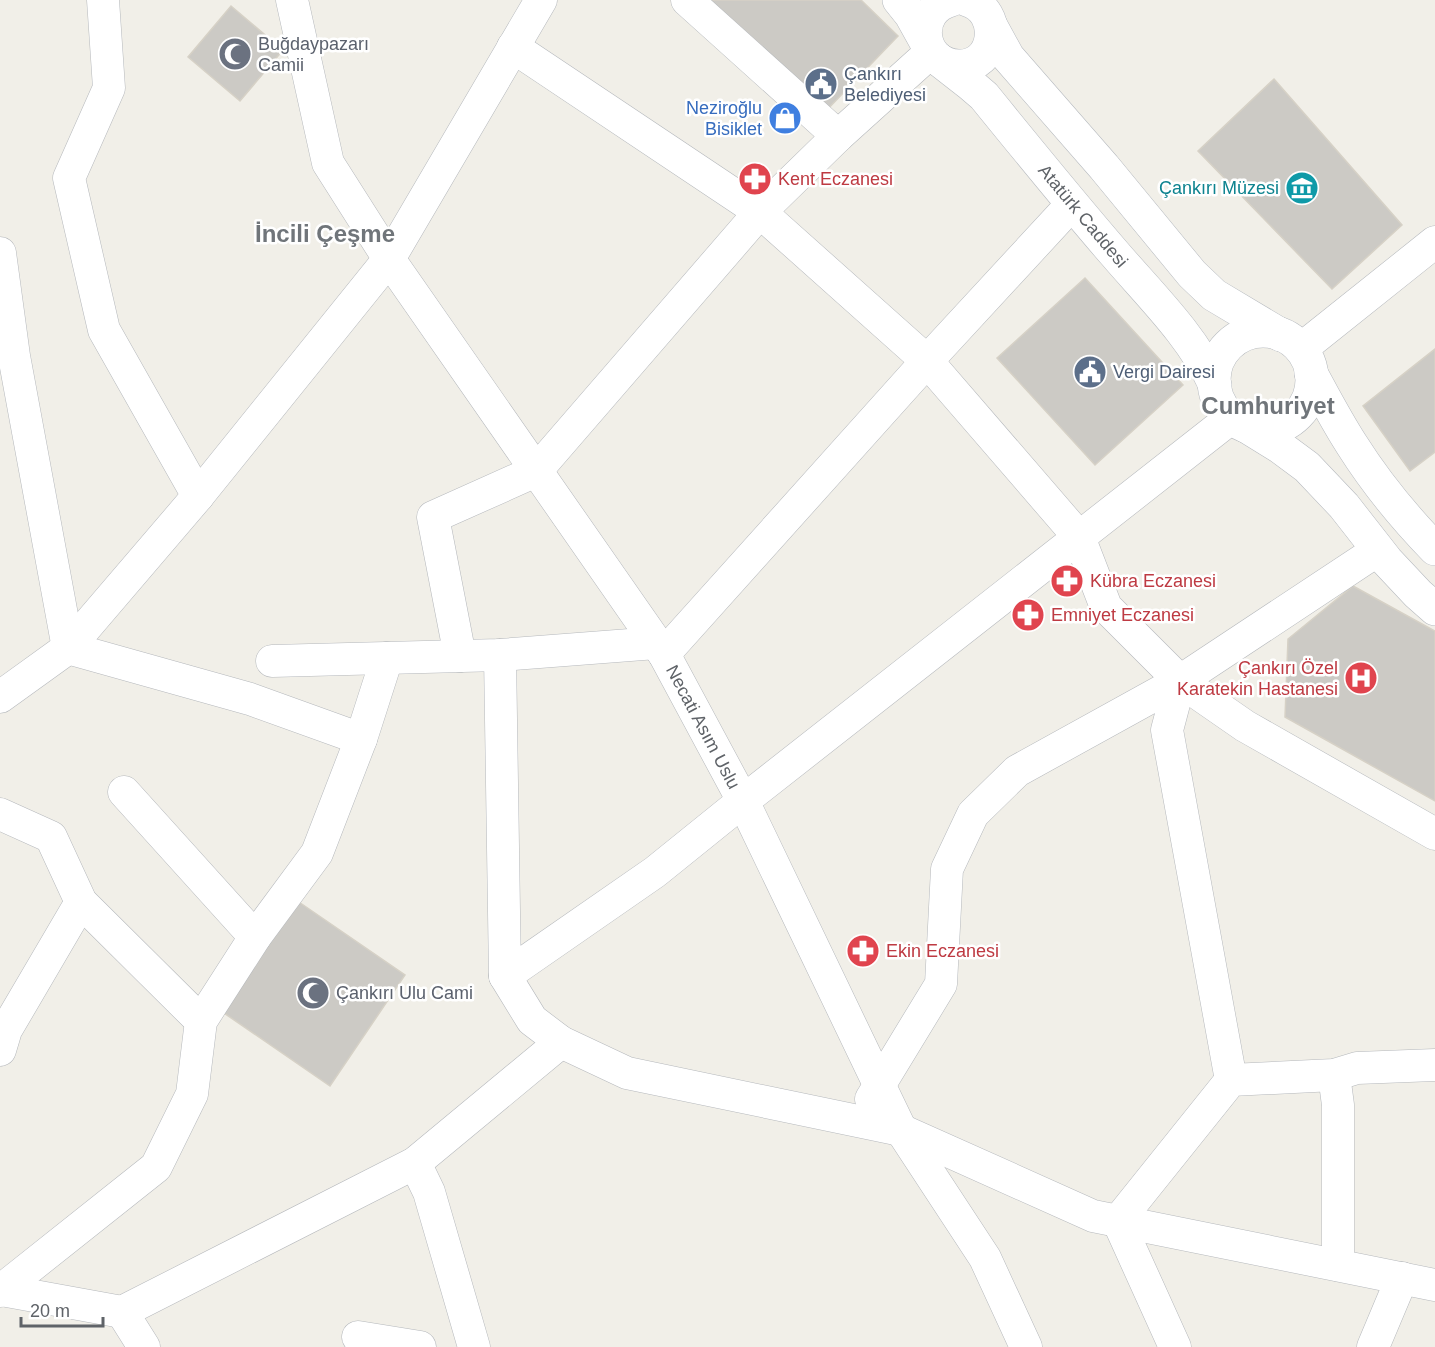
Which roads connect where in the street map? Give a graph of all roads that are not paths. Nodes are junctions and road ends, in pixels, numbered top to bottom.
1 (103, 0) edge
2 (292, 0) edge
3 (542, 0) edge
4 (687, 0) edge
5 (899, 0) edge
6 (974, 6) edge
7 (513, 47) junction
8 (932, 51) junction
9 (838, 136) junction
10 (1072, 204) junction
11 (760, 212) junction
12 (1435, 242) edge
13 (0, 253) edge
14 (389, 259) junction
15 (1298, 352) junction
16 (927, 361) junction
17 (1215, 384) junction
18 (1238, 422) junction
19 (537, 471) junction
20 (198, 496) junction
21 (1079, 537) junction
22 (1435, 549) edge
23 (1378, 550) junction
24 (1435, 609) edge
25 (68, 648) junction
26 (660, 649) junction
27 (500, 655) junction
28 (460, 656) junction
29 (387, 658) junction
30 (272, 662) dead end
31 (1180, 681) junction
32 (0, 697) edge
33 (361, 740) junction
34 (124, 792) dead end
35 (743, 801) junction
36 (0, 814) edge
37 (1435, 834) edge
38 (81, 902) junction
39 (255, 937) junction
40 (505, 976) junction
41 (201, 1022) junction
42 (561, 1042) junction
43 (0, 1050) edge
44 (1435, 1065) edge
45 (1334, 1075) junction
46 (1231, 1080) junction
47 (879, 1086) junction
48 (858, 1121) junction
49 (901, 1130) junction
50 (415, 1163) junction
51 (1118, 1221) junction
52 (1338, 1265) junction
53 (1402, 1278) junction
54 (1435, 1285) edge
55 (0, 1290) edge
56 (122, 1312) junction
57 (358, 1337) dead end
58 (144, 1347) edge
59 (420, 1347) edge
60 (474, 1347) edge
61 (1026, 1347) edge
62 (1175, 1347) edge
63 (1373, 1347) edge

1 - 20 street
2 - 14 street, Necati Asım Uslu
3 - 7 street
4 - 9 street
5 - 8 main road, Atatürk Caddesi
6 - 8 main road
6 - 8 main road
6 - 15 main road
7 - 11 street
7 - 14 street
8 - 9 street
8 - 10 main road, Atatürk Caddesi
9 - 11 street
10 - 16 street
10 - 17 main road, Atatürk Caddesi
11 - 16 street
11 - 19 street
12 - 15 street
13 - 25 street
14 - 19 street, Necati Asım Uslu
14 - 20 street
15 - 17 main road
15 - 18 main road
15 - 22 main road
16 - 21 street
16 - 26 street
17 - 18 main road, Atatürk Caddesi
18 - 21 street
18 - 23 main road
19 - 26 street, Necati Asım Uslu
19 - 28 street
20 - 25 street
21 - 31 street
21 - 35 street
23 - 24 main road
23 - 31 street
25 - 32 street
25 - 33 street
26 - 27 street
26 - 35 street, Necati Asım Uslu
27 - 28 street
27 - 40 street
28 - 29 street
29 - 30 street
29 - 33 street
31 - 37 street
31 - 46 street
31 - 47 street
33 - 39 street
34 - 39 street
35 - 40 street
35 - 47 street, Necati Asım Uslu
36 - 38 street
38 - 41 street
38 - 43 street
39 - 41 street
40 - 42 street
41 - 55 street
42 - 48 street
42 - 50 street
44 - 45 street
45 - 46 street
45 - 52 street
46 - 51 street
47 - 48 street
47 - 49 street, Necati Asım Uslu
48 - 49 street
49 - 51 street
49 - 61 street, Necati Asım Uslu
50 - 56 street
50 - 60 street
51 - 52 street
51 - 62 street
52 - 53 street
53 - 54 street
53 - 63 street
55 - 56 street
56 - 58 street
57 - 59 street

